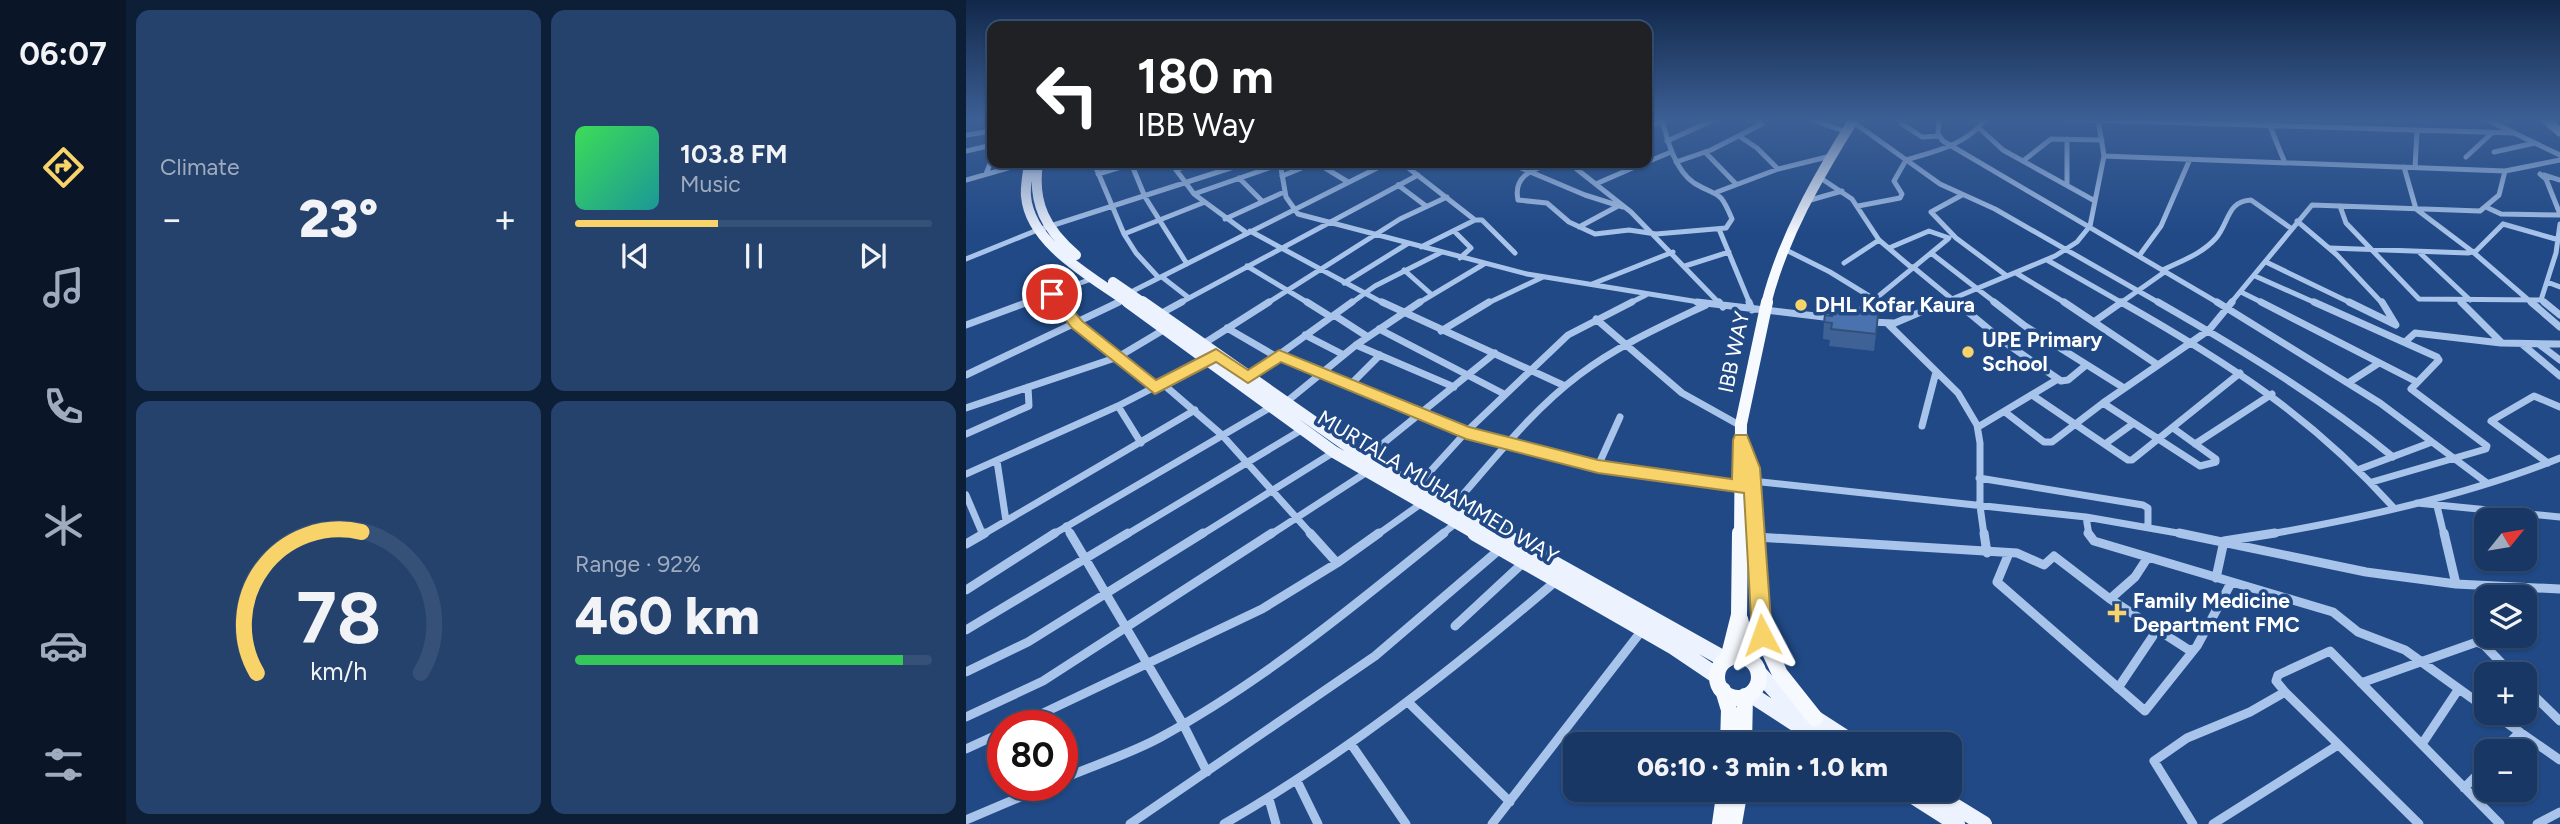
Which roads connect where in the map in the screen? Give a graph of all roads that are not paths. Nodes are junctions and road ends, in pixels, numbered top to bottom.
1 (1674, 157) edge
2 (1689, 157) edge
3 (1710, 157) edge
4 (1767, 157) edge
5 (1825, 157) edge
6 (1830, 157) edge
7 (1902, 157) edge
8 (1914, 157) edge
9 (1971, 157) edge
10 (2017, 157) edge
11 (2028, 157) edge
12 (2067, 157) edge
13 (2104, 157) edge
14 (2146, 157) edge
15 (2283, 157) edge
16 (2416, 157) edge
17 (2559, 157) edge
18 (2190, 159) junction
19 (1906, 160) junction
20 (2024, 161) junction
21 (1676, 162) junction
22 (2285, 163) junction
23 (2404, 167) junction
24 (988, 168) edge
25 (1013, 168) edge
26 (1035, 168) edge
27 (1096, 168) edge
28 (1117, 168) edge
29 (1134, 168) edge
30 (1181, 168) edge
31 (1233, 168) edge
32 (1268, 168) edge
33 (1281, 168) edge
34 (1302, 168) edge
35 (1324, 168) edge
36 (1377, 168) edge
37 (1409, 168) edge
38 (1520, 168) edge
39 (1538, 168) edge
40 (1576, 168) edge
41 (1632, 168) edge
42 (2415, 168) junction
43 (2527, 168) junction
44 (1779, 169) junction
45 (1176, 170) joint
46 (2505, 171) junction
47 (1529, 172) junction
48 (986, 174) junction
49 (1098, 174) junction
50 (2540, 174) junction
51 (1418, 175) junction
52 (1282, 176) junction
53 (1819, 177) junction
54 (1239, 178) junction
55 (966, 180) edge
56 (2560, 180) edge
57 (1348, 182) junction
58 (1598, 183) junction
59 (1736, 184) junction
60 (1398, 185) junction
61 (2067, 185) junction
62 (1187, 186) junction
63 (1842, 191) junction
64 (1284, 192) junction
65 (1717, 192) junction
66 (1194, 194) junction
67 (1962, 195) junction
68 (1145, 197) junction
69 (1447, 197) junction
70 (1262, 201) junction
71 (1807, 201) junction
72 (2095, 201) junction
73 (1205, 202) junction
74 (1858, 205) junction
75 (1111, 206) junction
76 (1426, 206) junction
77 (2340, 206) junction
78 (1621, 207) junction
79 (2488, 208) junction
80 (1292, 209) junction
81 (2416, 209) junction
82 (2501, 214) junction
83 (2560, 214) edge
84 (1225, 219) junction
85 (1160, 220) junction
86 (1475, 220) junction
87 (2298, 220) junction
88 (1327, 222) junction
89 (2503, 224) junction
90 (2560, 224) edge
91 (2090, 226) junction
92 (1579, 227) junction
93 (1042, 228) junction
94 (1719, 229) junction
95 (2292, 229) junction
96 (1454, 231) junction
97 (1249, 232) junction
98 (1124, 234) junction
99 (1656, 234) junction
100 (1375, 236) junction
101 (1956, 238) junction
102 (2559, 238) edge
103 (1948, 239) junction
104 (1879, 240) junction
105 (1407, 244) junction
106 (1420, 247) junction
107 (1889, 248) junction
108 (2331, 248) junction
109 (1280, 249) junction
110 (1784, 249) junction
111 (2065, 250) junction
112 (2373, 250) junction
113 (1673, 252) junction
114 (2473, 252) junction
115 (1441, 253) junction
116 (1515, 253) dead end
117 (1729, 253) junction
118 (1931, 253) junction
119 (2419, 253) junction
120 (2558, 253) edge
121 (2139, 256) junction
122 (1460, 258) junction
123 (966, 259) edge
124 (2047, 260) junction
125 (2266, 262) junction
126 (1844, 263) dead end
127 (1186, 264) junction
128 (1484, 264) junction
129 (1685, 266) junction
130 (1247, 267) junction
131 (1913, 268) junction
132 (2551, 269) junction
133 (1320, 270) junction
134 (1404, 270) junction
135 (2165, 271) junction
136 (2560, 272) edge
137 (2016, 273) junction
138 (1543, 276) junction
139 (2007, 276) junction
140 (2255, 276) junction
141 (1160, 277) junction
142 (1094, 278) junction
143 (2547, 282) junction
144 (1344, 283) junction
145 (1591, 285) junction
146 (2560, 287) edge
147 (1976, 289) junction
148 (1288, 290) junction
149 (2139, 291) junction
150 (2241, 292) junction
151 (1364, 293) junction
152 (1052, 294) junction
153 (1431, 294) junction
154 (1647, 295) junction
155 (1126, 297) junction
156 (1189, 298) junction
157 (1874, 299) junction
158 (1951, 300) junction
159 (2460, 300) junction
160 (2541, 300) junction
161 (2471, 301) junction
162 (2532, 302) junction
163 (2121, 303) junction
164 (1707, 305) junction
165 (1723, 307) junction
166 (2227, 308) junction
167 (1758, 311) junction
168 (1402, 313) junction
169 (1159, 314) junction
170 (2560, 314) edge
171 (1333, 316) junction
172 (1596, 319) junction
173 (1837, 319) edge
174 (2095, 321) junction
175 (1077, 324) junction
176 (1888, 324) junction
177 (966, 325) edge
178 (2560, 327) edge
179 (1227, 328) junction
180 (1165, 329) junction
181 (1379, 329) junction
182 (2209, 330) junction
183 (1441, 331) junction
184 (1305, 335) junction
185 (1368, 337) junction
186 (2407, 339) junction
187 (2191, 343) junction
188 (2501, 343) junction
189 (2522, 343) junction
190 (1203, 344) junction
191 (2540, 344) junction
192 (2560, 344) edge
193 (1356, 345) junction
194 (1624, 345) junction
195 (1495, 353) junction
196 (1345, 355) junction
197 (1380, 355) junction
198 (1278, 356) junction
199 (1118, 357) junction
200 (1211, 357) junction
201 (2560, 360) edge
202 (2379, 363) junction
203 (2158, 365) junction
204 (2085, 366) junction
205 (1529, 370) junction
206 (1936, 372) junction
207 (1322, 373) junction
208 (2240, 373) junction
209 (966, 375) edge
210 (1469, 375) junction
211 (2560, 376) edge
212 (1248, 378) junction
213 (2058, 379) junction
214 (2415, 382) junction
215 (2348, 383) junction
216 (1163, 384) junction
217 (1351, 384) junction
218 (1565, 386) junction
219 (1028, 387) junction
220 (1454, 387) junction
221 (1155, 388) junction
222 (2124, 388) junction
223 (1504, 394) junction
224 (2272, 394) junction
225 (2032, 395) junction
226 (2103, 403) junction
227 (1278, 405) junction
228 (1118, 406) junction
229 (2560, 407) edge
230 (966, 408) edge
231 (1195, 410) junction
232 (2005, 412) junction
233 (1423, 413) junction
234 (1620, 417) dead end
235 (2075, 423) junction
236 (2134, 423) junction
237 (1922, 426) dead end
238 (1978, 427) junction
239 (2172, 428) junction
240 (1303, 429) junction
241 (1466, 432) junction
242 (1741, 433) junction
243 (966, 434) edge
244 (1222, 435) junction
245 (2159, 439) junction
246 (2432, 442) junction
247 (1141, 443) junction
248 (1508, 444) junction
249 (2105, 444) junction
250 (2194, 444) junction
251 (1334, 452) junction
252 (2393, 457) junction
253 (2560, 457) edge
254 (1364, 458) junction
255 (2454, 459) junction
256 (997, 461) junction
257 (1249, 463) junction
258 (2548, 463) junction
259 (1598, 466) junction
260 (2360, 469) junction
261 (1367, 472) junction
262 (966, 474) edge
263 (1979, 478) junction
264 (2372, 482) junction
265 (2487, 483) junction
266 (1746, 484) junction
267 (1415, 487) junction
268 (1274, 492) junction
269 (966, 495) edge
270 (1426, 500) junction
271 (2413, 502) junction
272 (1980, 506) junction
273 (2437, 506) junction
274 (1452, 507) junction
275 (2393, 507) junction
276 (2086, 517) junction
277 (2560, 517) edge
278 (1297, 519) junction
279 (1006, 522) junction
280 (1456, 523) junction
281 (1066, 526) junction
282 (2148, 526) junction
283 (983, 535) junction
284 (1756, 537) junction
285 (2224, 541) junction
286 (966, 544) edge
287 (1502, 547) junction
288 (1987, 553) junction
289 (2009, 553) junction
290 (1086, 557) junction
291 (2148, 557) junction
292 (1525, 561) junction
293 (1337, 563) junction
294 (2216, 578) junction
295 (1557, 580) junction
296 (2231, 583) junction
297 (2456, 584) junction
298 (2560, 589) edge
299 (966, 590) edge
300 (1104, 594) junction
301 (2110, 599) junction
302 (1739, 615) junction
303 (1455, 626) dead end
304 (1126, 628) junction
305 (1643, 629) junction
306 (966, 630) edge
307 (2157, 630) junction
308 (2193, 649) junction
309 (1750, 659) junction
310 (1727, 660) junction
311 (2421, 662) junction
312 (2500, 662) edge
313 (1148, 666) junction
314 (966, 672) edge
315 (1760, 674) junction
316 (1720, 683) junction
317 (2361, 683) junction
318 (2118, 688) junction
319 (2458, 690) junction
320 (2285, 692) junction
321 (1748, 695) junction
322 (2537, 699) edge
323 (2474, 700) edge
324 (1409, 704) junction
325 (1051, 710) edge
326 (966, 717) edge
327 (1815, 718) junction
328 (2560, 721) edge
329 (1183, 724) junction
330 (2510, 725) edge
331 (1728, 732) edge
332 (1745, 732) edge
333 (1808, 732) edge
334 (1837, 732) edge
335 (2520, 732) junction
336 (987, 739) edge
337 (2513, 739) edge
338 (1351, 744) junction
339 (2422, 744) junction
340 (2339, 745) junction
341 (966, 749) edge
342 (2560, 761) edge
343 (1078, 772) edge
344 (1208, 772) junction
345 (2474, 778) edge
346 (1297, 781) junction
347 (2464, 788) junction
348 (1269, 799) junction
349 (1011, 801) edge
350 (1510, 802) junction
351 (1723, 802) edge
352 (1738, 802) edge
353 (1922, 802) edge
354 (1948, 802) edge
355 (2560, 812) edge
356 (966, 820) edge
357 (1981, 822) edge
358 (1130, 824) edge
359 (1224, 824) edge
360 (1276, 824) edge
361 (1318, 824) edge
362 (1406, 824) edge
363 (1492, 824) edge
364 (1720, 824) edge
365 (1734, 824) edge
366 (1957, 824) edge
367 (2193, 824) edge
368 (2213, 824) edge
369 (2419, 824) edge
370 (2500, 824) edge
371 (2537, 824) edge

1 - 21 street
2 - 21 street
3 - 59 street
4 - 44 street
5 - 44 street
6 - 53 highway, IBB WAY
7 - 19 street
8 - 19 street
9 - 91 street
10 - 20 street
11 - 20 street
12 - 61 street
13 - 72 street
14 - 18 street
15 - 22 street
16 - 42 street
17 - 43 street
18 - 22 street
18 - 121 street
19 - 67 street
19 - 74 street
20 - 61 street
21 - 65 street
22 - 23 street
23 - 42 street
23 - 81 street
24 - 48 street
25 - 48 street
26 - 93 main road, MURTALA MUHAMMED WAY
27 - 49 street
28 - 49 street
29 - 68 street
30 - 45 street
31 - 62 street
32 - 54 street
33 - 52 street
34 - 52 street
35 - 57 street
36 - 57 street
37 - 51 street
38 - 47 street
39 - 47 street
40 - 58 street
41 - 58 street
42 - 46 street
43 - 46 street
43 - 50 street
44 - 59 street
45 - 62 street
46 - 79 street
47 - 78 street
47 - 92 street
48 - 55 street
49 - 75 street
50 - 56 street
50 - 83 street
51 - 60 street
51 - 69 street
52 - 64 street
53 - 63 street
53 - 71 highway, IBB WAY
54 - 66 street
54 - 70 street
57 - 80 street
58 - 78 street
59 - 65 street
60 - 76 street
60 - 88 street
61 - 72 street
62 - 66 street
62 - 68 street
63 - 71 street
63 - 74 street
64 - 70 street
64 - 80 street
65 - 94 street
66 - 73 street
67 - 101 street
67 - 111 street
68 - 75 street
68 - 85 street
69 - 76 street
69 - 86 street
70 - 84 street
71 - 110 highway, IBB WAY
72 - 91 street
73 - 84 street
73 - 85 street
74 - 104 street
75 - 93 street
75 - 98 street
76 - 100 street
77 - 81 street
77 - 87 street
77 - 112 street
78 - 92 street
78 - 99 street
79 - 81 street
79 - 82 street
80 - 88 street
80 - 97 street
81 - 114 street
82 - 83 street
82 - 89 street
84 - 97 street
85 - 98 street
85 - 127 street
86 - 96 street
86 - 116 street
87 - 95 street
87 - 108 street
88 - 100 street
88 - 109 street
89 - 102 street
89 - 114 street
90 - 102 street
91 - 111 street
91 - 121 street
92 - 99 street
93 - 123 street
93 - 142 main road, MURTALA MUHAMMED WAY
93 - 155 main road, MURTALA MUHAMMED WAY
94 - 99 street
94 - 117 street
95 - 125 street
95 - 135 street
96 - 106 street
96 - 122 street
97 - 109 street
97 - 127 street
98 - 141 street
99 - 113 street
100 - 105 street
100 - 133 street
101 - 103 street
101 - 139 street
102 - 120 street
103 - 107 street
103 - 118 street
104 - 107 street
104 - 126 street
105 - 106 street
105 - 144 street
106 - 115 street
107 - 131 street
108 - 112 street
108 - 125 street
109 - 130 street
109 - 133 street
110 - 157 street
110 - 167 highway, IBB WAY
111 - 124 street
111 - 149 street
112 - 119 street
112 - 159 street
113 - 129 street
113 - 145 street
114 - 119 street
114 - 162 street
115 - 122 street
115 - 134 street
117 - 129 street
117 - 167 street
118 - 131 street
118 - 147 street
119 - 161 street
120 - 132 street
121 - 135 street
122 - 128 street
124 - 137 street
124 - 163 street
125 - 140 street
127 - 141 street
128 - 138 street
128 - 153 street
129 - 165 street
130 - 148 street
130 - 156 street
131 - 157 street
131 - 158 street
132 - 136 street
132 - 143 street
133 - 144 street
133 - 148 street
134 - 151 street
134 - 153 street
135 - 149 street
135 - 166 street
137 - 139 street
137 - 174 street
138 - 145 street
138 - 183 street
139 - 147 street
140 - 150 street
140 - 186 street
141 - 155 street
141 - 156 street
142 - 152 street
142 - 155 main road, MURTALA MUHAMMED WAY
143 - 146 street
143 - 160 street
144 - 151 street
145 - 154 street
147 - 158 street
147 - 204 street
148 - 171 street
148 - 179 street
149 - 163 street
149 - 182 street
150 - 166 street
150 - 202 street
151 - 168 street
151 - 171 street
152 - 175 street
152 - 177 street
153 - 168 street
154 - 164 street
154 - 172 street
155 - 169 main road, MURTALA MUHAMMED WAY
155 - 175 street
155 - 180 main road, MURTALA MUHAMMED WAY
156 - 169 street
157 - 176 street
158 - 176 street
158 - 213 street
159 - 161 street
159 - 188 street
160 - 162 street
160 - 170 street
161 - 162 street
162 - 178 street
163 - 174 street
163 - 187 street
164 - 165 street
164 - 194 street
165 - 167 street
166 - 182 street
166 - 215 street
167 - 173 street
167 - 242 highway, IBB WAY
168 - 181 street
168 - 183 street
169 - 190 main road, MURTALA MUHAMMED WAY
171 - 184 street
171 - 185 street
172 - 194 street
172 - 205 street
174 - 203 street
175 - 199 street
175 - 209 street
176 - 206 street
179 - 190 street
179 - 198 street
180 - 199 street
180 - 200 main road, MURTALA MUHAMMED WAY
181 - 185 street
181 - 210 street
182 - 187 street
182 - 252 street
183 - 195 street
184 - 196 street
184 - 198 street
185 - 193 street
186 - 188 street
186 - 214 street
187 - 203 street
187 - 208 street
188 - 189 street
189 - 191 street
189 - 211 street
190 - 200 main road, MURTALA MUHAMMED WAY
191 - 192 street
191 - 201 street
193 - 196 street
193 - 197 street
194 - 218 street
194 - 242 street
195 - 205 street
195 - 210 street
196 - 207 street
197 - 217 street
197 - 220 street
198 - 207 street
198 - 212 street
199 - 219 street
199 - 221 street
200 - 212 main road, MURTALA MUHAMMED WAY
200 - 216 street
200 - 227 main road, MURTALA MUHAMMED WAY
202 - 214 street
202 - 215 street
203 - 222 street
204 - 213 street
204 - 222 street
205 - 218 street
205 - 223 street
206 - 237 street
206 - 238 street
207 - 217 street
207 - 227 street
208 - 224 street
208 - 239 street
210 - 220 street
210 - 223 street
212 - 227 main road, MURTALA MUHAMMED WAY
213 - 225 street
214 - 255 street
215 - 246 street
216 - 221 street
216 - 231 street
217 - 233 street
218 - 248 street
219 - 230 street
219 - 243 street
220 - 233 street
221 - 228 street
222 - 226 street
223 - 241 street
224 - 250 street
224 - 260 street
225 - 232 street
225 - 235 street
226 - 235 street
226 - 236 street
227 - 240 main road, MURTALA MUHAMMED WAY
227 - 244 street
227 - 254 main road, MURTALA MUHAMMED WAY
228 - 247 street
228 - 256 street
229 - 258 street
231 - 244 street
231 - 247 street
232 - 235 street
232 - 238 street
233 - 241 street
233 - 254 street
234 - 259 street
235 - 249 street
236 - 245 street
236 - 249 street
238 - 263 street
239 - 245 street
239 - 250 street
240 - 251 main road, MURTALA MUHAMMED WAY
240 - 257 street
241 - 248 street
241 - 267 street
242 - 266 highway
244 - 257 street
244 - 281 street
245 - 249 street
245 - 250 street
246 - 252 street
246 - 255 street
247 - 279 street
248 - 259 street
248 - 274 street
251 - 261 main road, MURTALA MUHAMMED WAY
251 - 268 street
252 - 260 street
253 - 258 street
254 - 267 main road, MURTALA MUHAMMED WAY
255 - 264 street
255 - 265 street
256 - 262 street
256 - 279 street
257 - 268 street
257 - 290 street
258 - 265 street
259 - 266 street
260 - 264 street
261 - 270 main road, MURTALA MUHAMMED WAY
261 - 278 street
263 - 272 street
263 - 282 street
264 - 275 street
265 - 271 street
266 - 272 street
266 - 284 highway
266 - 302 highway
267 - 270 main road, MURTALA MUHAMMED WAY
268 - 278 street
268 - 300 street
269 - 283 street
270 - 274 main road, MURTALA MUHAMMED WAY
270 - 280 main road, MURTALA MUHAMMED WAY
270 - 293 street
271 - 273 street
271 - 275 street
272 - 276 street
272 - 288 street
273 - 277 street
273 - 297 street
274 - 310 main road, MURTALA MUHAMMED WAY
275 - 285 street
276 - 282 street
276 - 291 street
278 - 293 street
278 - 304 street
279 - 283 street
280 - 287 main road, MURTALA MUHAMMED WAY
280 - 329 street
281 - 290 street
281 - 299 street
282 - 285 street
283 - 286 street
284 - 288 street
284 - 327 highway
285 - 294 street
285 - 297 street
287 - 292 main road, MURTALA MUHAMMED WAY
287 - 344 street
288 - 289 street
289 - 301 street
289 - 318 street
290 - 300 street
290 - 306 street
291 - 294 street
291 - 301 street
292 - 295 main road, MURTALA MUHAMMED WAY
292 - 303 street
293 - 313 street
294 - 296 street
295 - 305 main road, MURTALA MUHAMMED WAY
295 - 324 street
296 - 308 street
296 - 311 street
297 - 298 street
300 - 304 street
300 - 314 street
301 - 307 street
302 - 309 highway
302 - 310 highway
304 - 313 street
304 - 326 street
305 - 316 main road, MURTALA MUHAMMED WAY
305 - 350 street
307 - 308 street
307 - 318 street
308 - 318 street
309 - 310 highway
309 - 315 highway
310 - 316 highway
311 - 312 street
311 - 317 street
311 - 319 street
313 - 325 street
313 - 329 street
315 - 321 highway
315 - 327 main road
316 - 321 highway
316 - 331 highway
317 - 320 street
317 - 339 street
319 - 323 street
319 - 339 street
320 - 340 street
320 - 367 street
321 - 332 highway
321 - 333 main road
322 - 328 street
324 - 338 street
324 - 350 street
327 - 334 main road
329 - 343 street
329 - 344 street
330 - 335 street
335 - 337 street
335 - 342 street
336 - 341 street
338 - 346 street
338 - 362 street
339 - 347 street
340 - 368 street
340 - 369 street
344 - 358 street
345 - 347 street
346 - 348 street
346 - 361 street
347 - 370 street
348 - 359 street
348 - 360 street
349 - 356 street
350 - 363 street
351 - 364 highway
352 - 365 highway
353 - 366 main road
354 - 357 main road
355 - 371 street

